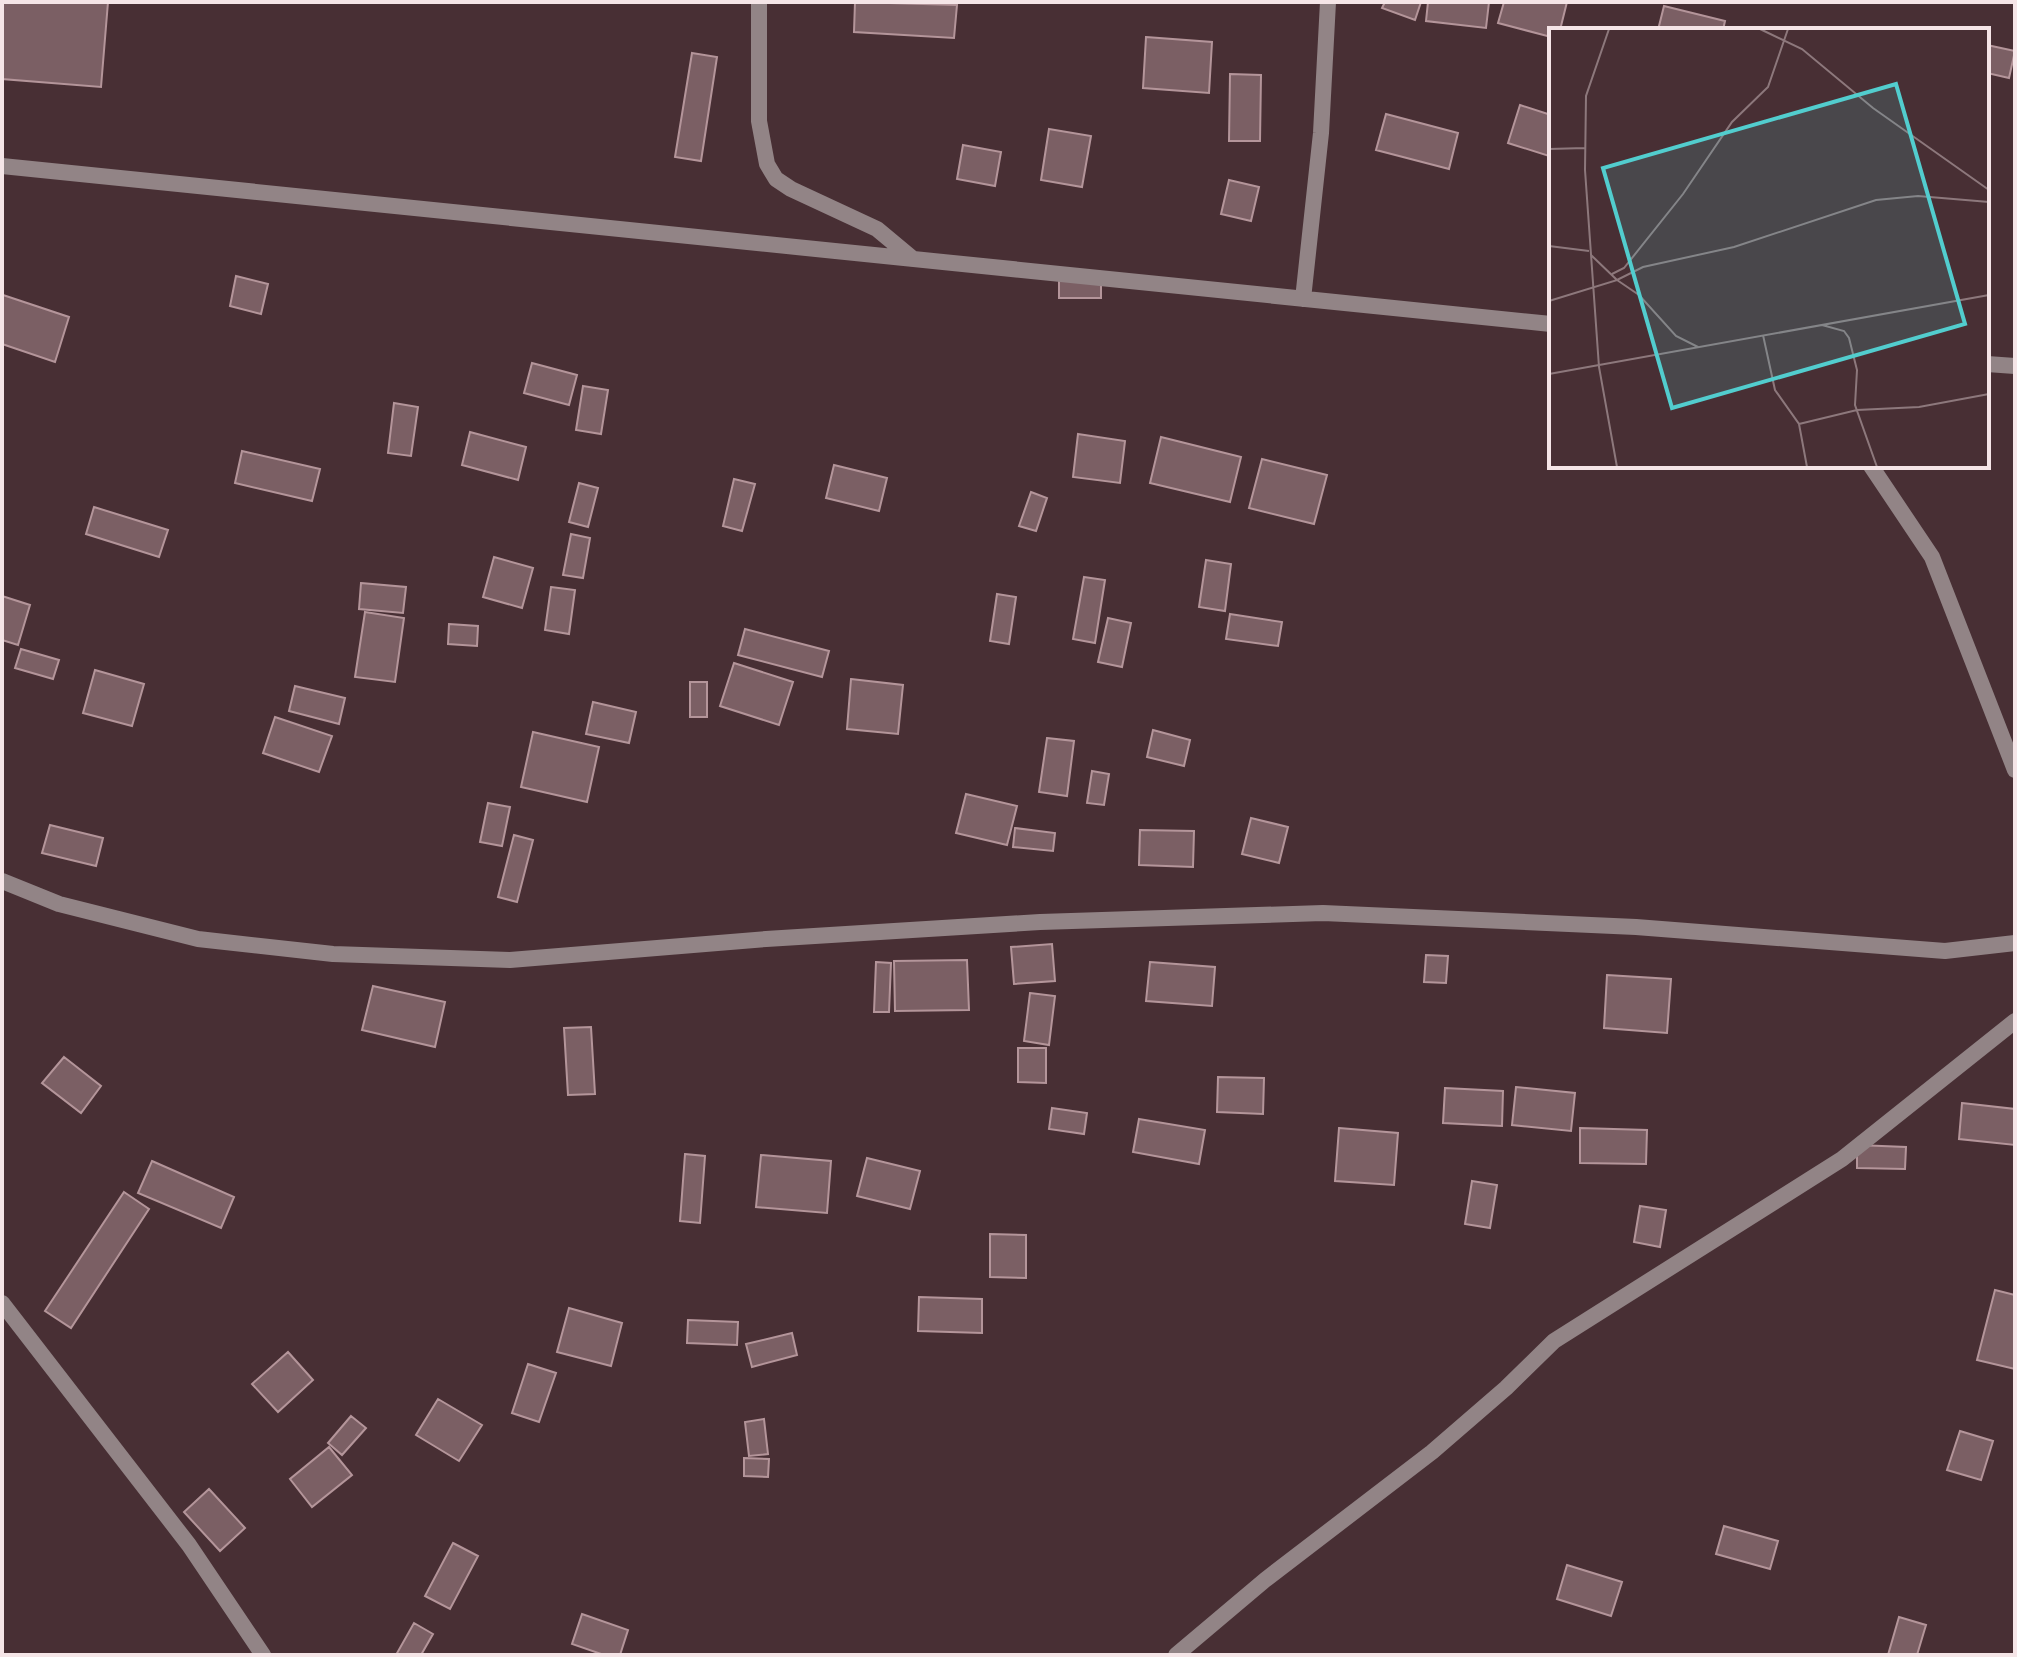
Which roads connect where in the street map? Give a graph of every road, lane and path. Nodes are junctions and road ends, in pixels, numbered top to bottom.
1 (759, 2) edge
2 (1328, 2) edge
3 (2, 166) edge
4 (913, 259) junction
5 (1303, 299) junction
6 (1549, 324) edge
7 (1989, 364) edge
8 (2015, 366) edge
9 (1872, 468) edge
10 (2015, 770) edge
11 (2, 881) edge
12 (2015, 943) edge
13 (2015, 1021) edge
14 (2, 1303) edge
15 (263, 1655) edge
16 (1176, 1655) edge

1 - 4 street
2 - 5 street
3 - 4 street
4 - 5 street
5 - 6 street
7 - 8 street
9 - 10 street
11 - 12 street
13 - 16 street
14 - 15 street

